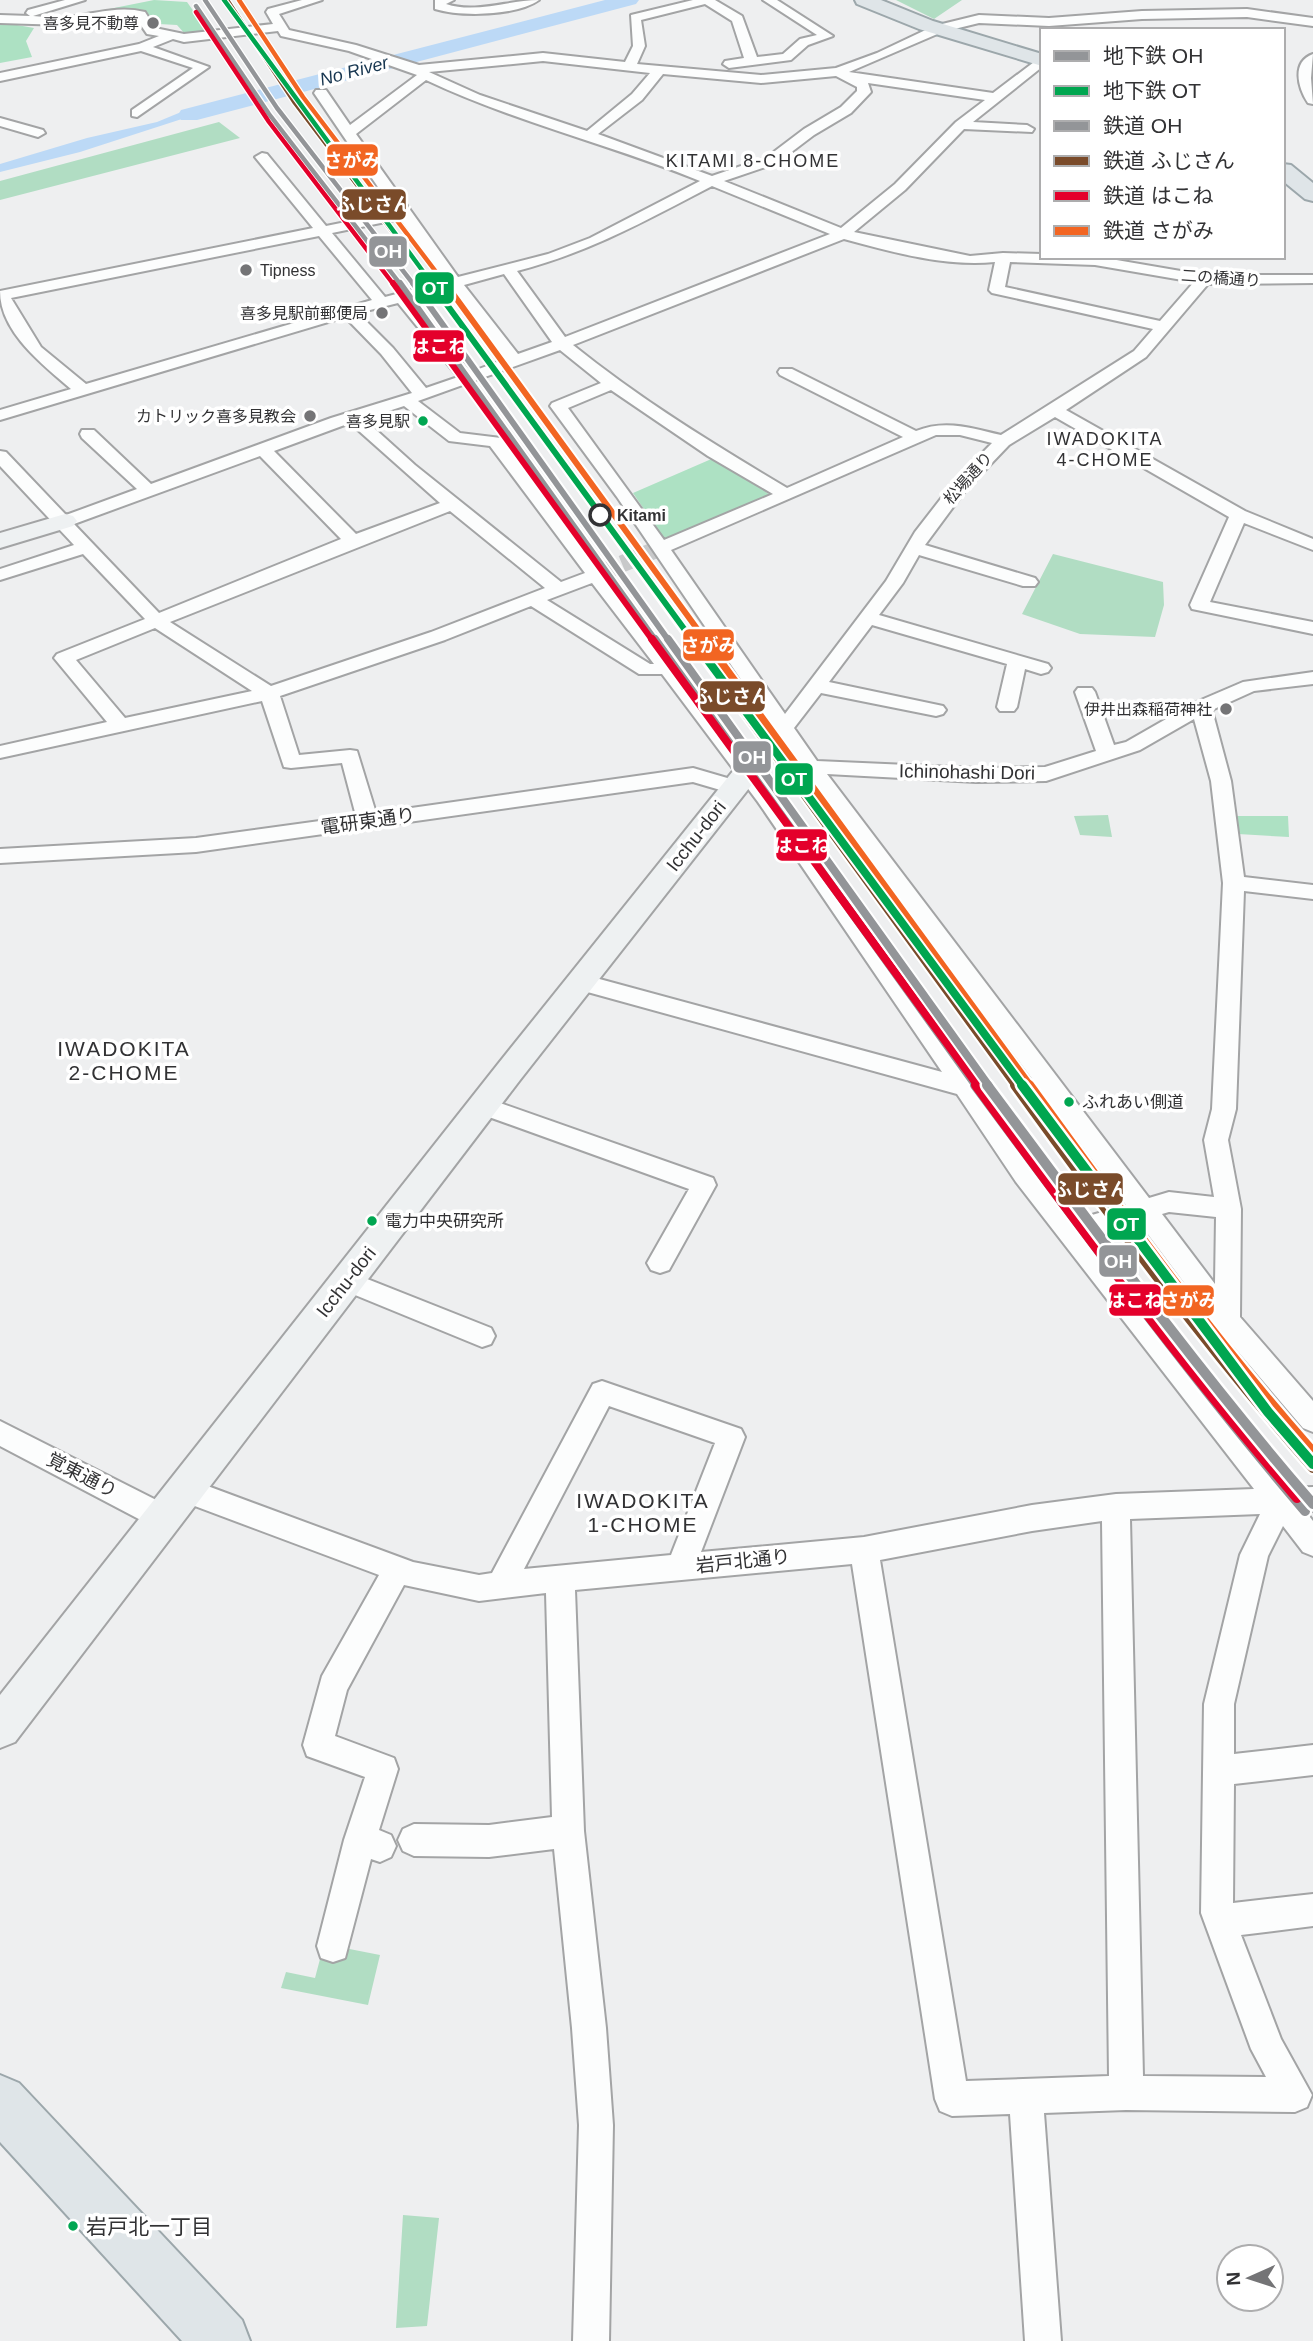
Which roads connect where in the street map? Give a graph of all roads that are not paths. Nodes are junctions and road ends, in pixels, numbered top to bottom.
1 (79, 0) edge
2 (316, 0) edge
3 (448, 0) edge
4 (533, 0) edge
5 (707, 0) edge
6 (769, 0) edge
7 (864, 0) edge
8 (1137, 0) edge
9 (1079, 5) dead end
10 (1142, 15) junction
11 (4, 19) edge
12 (1096, 19) junction
13 (1313, 22) edge
14 (280, 27) junction
15 (937, 29) junction
16 (169, 37) junction
17 (142, 47) junction
18 (1040, 59) edge
19 (1312, 60) edge
20 (752, 62) junction
21 (1040, 62) edge
22 (726, 64) dead end
23 (630, 65) junction
24 (661, 68) junction
25 (419, 70) junction
26 (838, 72) junction
27 (0, 77) edge
28 (853, 77) junction
29 (321, 93) dead end
30 (994, 97) junction
31 (1313, 100) edge
32 (137, 113) dead end
33 (0, 122) edge
34 (961, 125) junction
35 (1027, 130) dead end
36 (38, 133) dead end
37 (349, 133) junction
38 (587, 137) junction
39 (262, 157) dead end
40 (1285, 172) edge
41 (711, 181) junction
42 (1313, 194) edge
43 (404, 214) junction
44 (322, 231) junction
45 (843, 234) junction
46 (1003, 257) junction
47 (1040, 259) edge
48 (1049, 259) edge
49 (509, 271) junction
50 (1204, 279) junction
51 (1313, 279) edge
52 (456, 285) junction
53 (1, 296) edge
54 (402, 298) junction
55 (382, 303) junction
56 (348, 312) junction
57 (1164, 327) junction
58 (561, 343) junction
59 (515, 361) junction
60 (786, 372) dead end
61 (467, 378) junction
62 (611, 384) junction
63 (84, 391) junction
64 (415, 398) junction
65 (1055, 410) junction
66 (0, 415) edge
67 (354, 417) junction
68 (89, 434) dead end
69 (915, 437) junction
70 (1003, 441) junction
71 (263, 449) junction
72 (0, 456) edge
73 (150, 492) junction
74 (787, 495) junction
75 (452, 504) junction
76 (1239, 514) junction
77 (65, 521) junction
78 (0, 541) edge
79 (352, 541) junction
80 (1313, 545) edge
81 (88, 546) junction
82 (660, 548) junction
83 (915, 548) junction
84 (598, 574) junction
85 (0, 575) edge
86 (1029, 582) dead end
87 (559, 590) junction
88 (534, 600) junction
89 (869, 618) junction
90 (158, 622) junction
91 (1313, 628) edge
92 (1017, 662) junction
93 (669, 668) junction
94 (1041, 668) dead end
95 (1313, 678) edge
96 (817, 685) junction
97 (1085, 692) dead end
98 (270, 693) junction
99 (1007, 707) dead end
100 (1201, 707) junction
101 (936, 710) dead end
102 (119, 724) junction
103 (784, 728) junction
104 (0, 752) edge
105 (1108, 756) junction
106 (811, 767) junction
107 (740, 780) junction
108 (368, 821) junction
109 (0, 856) edge
110 (1234, 883) junction
111 (1313, 892) edge
112 (581, 982) junction
113 (963, 1087) junction
114 (484, 1106) junction
115 (1144, 1208) junction
116 (1229, 1209) junction
117 (1070, 1232) junction
118 (660, 1263) dead end
119 (347, 1281) junction
120 (1227, 1320) junction
121 (482, 1336) dead end
122 (1313, 1420) edge
123 (0, 1433) edge
124 (186, 1490) junction
125 (1313, 1499) edge
126 (1280, 1502) junction
127 (1116, 1507) junction
128 (164, 1518) junction
129 (1313, 1542) edge
130 (864, 1550) junction
131 (681, 1567) junction
132 (397, 1570) junction
133 (560, 1577) junction
134 (501, 1585) junction
135 (0, 1728) edge
136 (1313, 1760) edge
137 (1218, 1771) junction
138 (568, 1831) junction
139 (414, 1840) dead end
140 (1313, 1910) edge
141 (1219, 1921) junction
142 (333, 1946) dead end
143 (1126, 2093) junction
144 (1026, 2096) junction
145 (0, 2102) edge
146 (221, 2341) edge
147 (591, 2341) edge
148 (1043, 2341) edge

1 - 11 street
2 - 14 street
3 - 4 street
5 - 20 street
5 - 23 street
6 - 20 street
7 - 15 main road
8 - 10 street
9 - 12 street
10 - 12 street
10 - 13 street
11 - 16 street
12 - 15 street
14 - 16 street
14 - 25 street, 二の橋通り
15 - 18 main road
15 - 26 street
16 - 17 street
17 - 27 street
17 - 32 street
19 - 31 street
20 - 22 street
21 - 30 street
23 - 24 street
23 - 25 street
24 - 26 street
24 - 38 street
25 - 37 street
25 - 38 street, 二の橋通り
26 - 28 street
28 - 30 street
28 - 41 street
29 - 37 street
30 - 34 street
33 - 36 street
34 - 35 street
34 - 45 street
37 - 43 street
38 - 41 street, 二の橋通り
39 - 44 street
40 - 42 main road
41 - 45 street, 二の橋通り
41 - 49 street
43 - 44 street
43 - 52 street
44 - 53 street
44 - 55 street
45 - 46 street, 二の橋通り
45 - 58 street
46 - 47 street, 二の橋通り
46 - 57 street
48 - 50 street, 二の橋通り
49 - 52 street
49 - 58 street
50 - 51 street, 二の橋通り
50 - 57 street, 松場通り
52 - 54 street
52 - 59 street
53 - 63 street
54 - 55 street
54 - 61 street
55 - 56 street
56 - 63 street
56 - 64 street
57 - 65 street, 松場通り
58 - 59 street
58 - 62 street
59 - 61 street
60 - 69 street
61 - 64 street
62 - 74 street
62 - 82 street
63 - 66 street
64 - 67 street
64 - 84 street
65 - 70 street, 松場通り
65 - 76 street
67 - 71 street
67 - 75 street
68 - 73 street
69 - 70 street
69 - 74 street
70 - 83 street, 松場通り
71 - 73 street
71 - 79 street
72 - 77 street
73 - 77 street
74 - 82 street
75 - 79 street
75 - 87 street
76 - 80 street
76 - 91 street
77 - 78 street
77 - 81 street
79 - 90 street
81 - 85 street
81 - 90 street
82 - 103 street
83 - 86 street
83 - 89 street, 松場通り
84 - 87 street
84 - 93 street
87 - 88 street
88 - 93 street
88 - 98 street
89 - 92 street
89 - 96 street, 松場通り
90 - 98 street
90 - 102 street
92 - 94 street
92 - 99 street
93 - 107 street
95 - 100 street, Ichinohashi Dori
96 - 101 street
96 - 103 street, 松場通り
97 - 105 street
98 - 102 street
98 - 108 street
100 - 105 street, Ichinohashi Dori
100 - 110 street
102 - 104 street
103 - 106 street
105 - 106 street, Ichinohashi Dori
106 - 115 street
107 - 108 street, 電研東通り
107 - 112 street, Icchu-dori
107 - 113 street
108 - 109 street, 電研東通り
110 - 111 street
110 - 116 street
112 - 113 street
112 - 114 street, Icchu-dori
113 - 117 street
114 - 118 street
114 - 119 street, Icchu-dori
115 - 116 street
115 - 117 street
115 - 120 street
116 - 120 street
117 - 126 street
119 - 121 street
119 - 124 street, Icchu-dori
120 - 122 street
123 - 128 street, 覚東通り
124 - 128 street, Icchu-dori
124 - 132 street, 岩戸北通り
125 - 126 street, 岩戸北通り
126 - 127 street, 岩戸北通り
126 - 129 street
126 - 137 street
127 - 130 street, 岩戸北通り
127 - 143 street
128 - 135 street, Icchu-dori
130 - 131 street, 岩戸北通り
130 - 144 street
131 - 133 street, 岩戸北通り
131 - 134 street
132 - 134 street, 岩戸北通り
132 - 142 street
133 - 134 street, 岩戸北通り
133 - 138 street
136 - 137 street
137 - 141 street
138 - 139 street
138 - 147 street
140 - 141 street
141 - 143 street
143 - 144 street
144 - 148 street
145 - 146 main road

